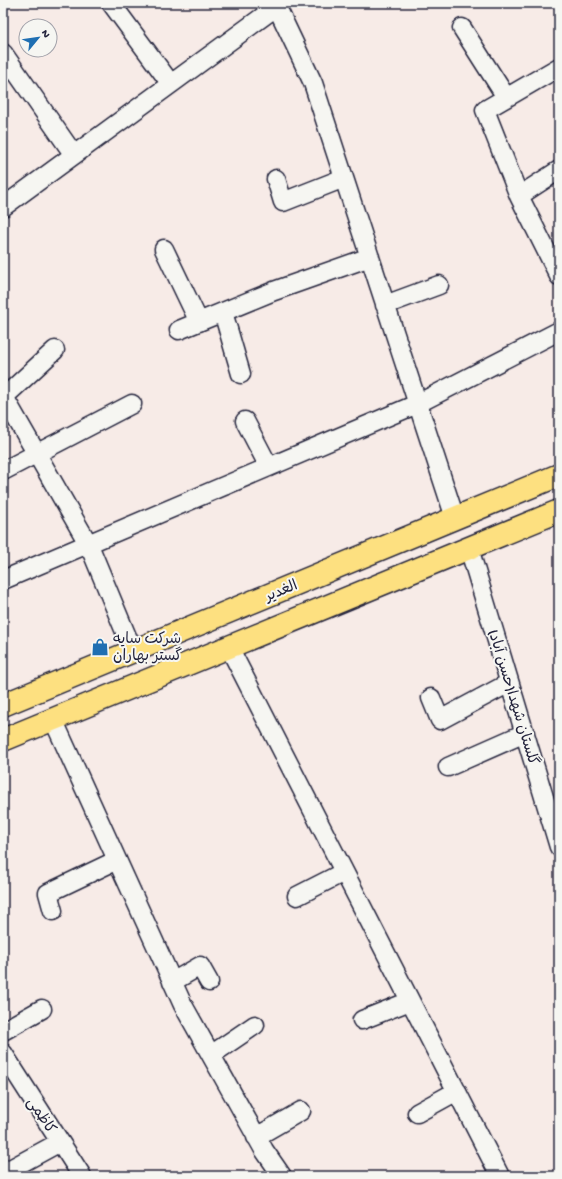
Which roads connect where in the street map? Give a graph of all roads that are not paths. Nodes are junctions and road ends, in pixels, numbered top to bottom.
1 (111, 3) edge
2 (276, 5) edge
3 (462, 28) dead end
4 (3, 53) edge
5 (559, 67) edge
6 (171, 84) junction
7 (506, 97) junction
8 (74, 155) junction
9 (559, 170) edge
10 (344, 178) junction
11 (276, 179) dead end
12 (519, 196) junction
13 (3, 207) edge
14 (164, 249) dead end
15 (370, 257) junction
16 (559, 276) edge
17 (439, 285) dead end
18 (385, 305) junction
19 (223, 312) junction
20 (199, 322) junction
21 (178, 330) dead end
22 (559, 331) edge
23 (55, 350) dead end
24 (241, 374) dead end
25 (3, 397) edge
26 (132, 404) dead end
27 (417, 404) junction
28 (246, 421) dead end
29 (37, 454) junction
30 (269, 467) junction
31 (3, 470) edge
32 (559, 475) edge
33 (559, 511) edge
34 (455, 518) junction
35 (89, 545) junction
36 (469, 548) junction
37 (3, 580) edge
38 (229, 646) junction
39 (133, 651) junction
40 (510, 683) junction
41 (431, 698) dead end
42 (3, 705) edge
43 (53, 719) junction
44 (524, 733) junction
45 (3, 740) edge
46 (448, 767) dead end
47 (559, 847) edge
48 (117, 860) junction
49 (344, 872) junction
50 (297, 896) dead end
51 (53, 911) dead end
52 (172, 982) junction
53 (209, 982) dead end
54 (410, 1001) junction
55 (42, 1009) dead end
56 (362, 1020) dead end
57 (255, 1025) dead end
58 (3, 1031) edge
59 (3, 1053) edge
60 (211, 1055) junction
61 (9, 1076) edge
62 (457, 1091) junction
63 (301, 1111) dead end
64 (417, 1113) dead end
65 (256, 1137) junction
66 (60, 1142) junction
67 (3, 1173) edge
68 (82, 1176) edge
69 (282, 1176) edge
70 (500, 1176) edge

1 - 6 street
2 - 6 street
2 - 10 street
3 - 7 street
4 - 8 street
5 - 7 street
6 - 8 street
7 - 12 street
8 - 13 street
9 - 12 street
10 - 11 street
10 - 15 street
12 - 16 street
14 - 20 street
15 - 18 street
15 - 19 street
17 - 18 street
18 - 27 street
19 - 20 street
19 - 24 street
20 - 21 street
22 - 27 street
23 - 25 street
25 - 29 street
26 - 29 street
27 - 30 street
27 - 34 street
28 - 30 street
29 - 31 street
29 - 35 street
30 - 35 street
32 - 34 main road, الغدیر
33 - 36 main road
34 - 39 main road, الغدیر
35 - 37 street
35 - 39 street
36 - 38 main road
36 - 40 street, گلستان شهدا(حسن آباد)
38 - 43 main road
38 - 49 street
39 - 42 main road, الغدیر
40 - 41 street
40 - 44 street, گلستان شهدا(حسن آباد)
43 - 45 main road
43 - 48 street
44 - 46 street
44 - 47 street, گلستان شهدا(حسن آباد)
48 - 51 street
48 - 52 street
49 - 50 street
49 - 54 street
52 - 53 street
52 - 60 street
54 - 56 street
54 - 62 street
55 - 58 street
57 - 60 street
59 - 61 street, کاظمی
60 - 65 street
61 - 66 street, کاظمی
62 - 64 street
62 - 70 street
63 - 65 street
65 - 69 street
66 - 67 street
66 - 68 street, کاظمی

